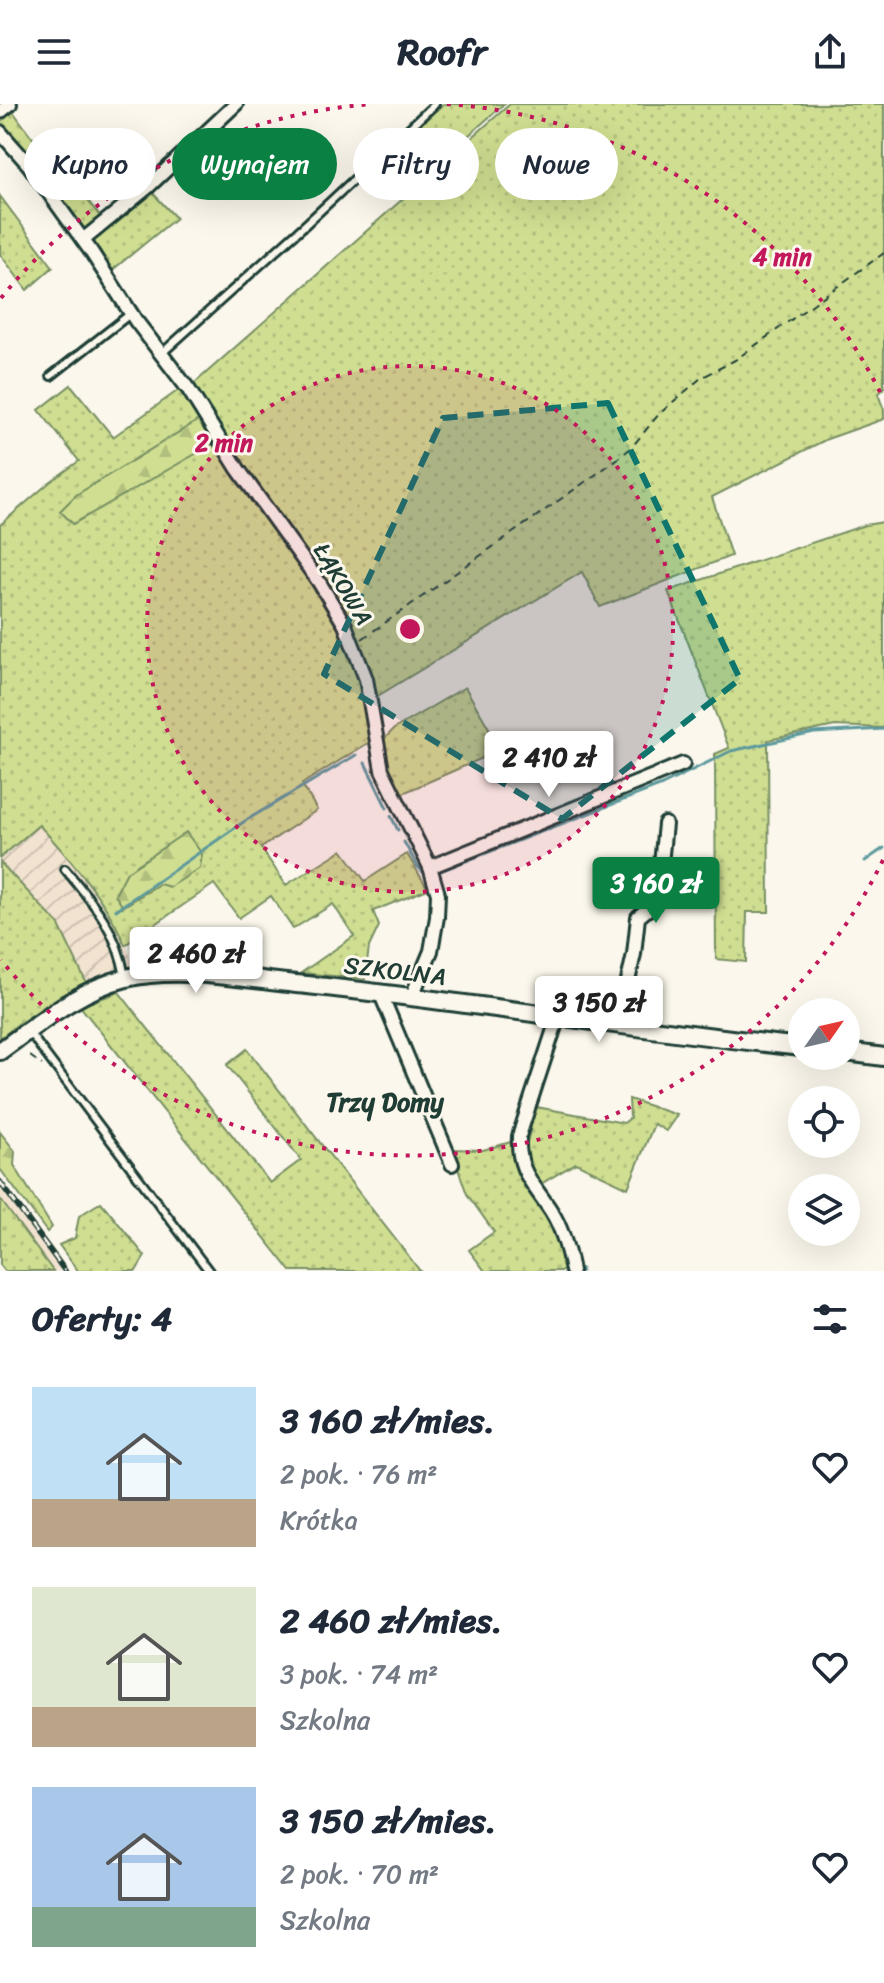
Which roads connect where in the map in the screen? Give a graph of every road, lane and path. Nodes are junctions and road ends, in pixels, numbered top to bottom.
1 (10, 104) edge
2 (236, 104) edge
3 (435, 104) edge
4 (0, 112) edge
5 (0, 132) edge
6 (83, 240) junction
7 (884, 253) edge
8 (131, 313) junction
9 (161, 354) junction
10 (51, 376) dead end
11 (354, 644) junction
12 (683, 764) dead end
13 (665, 824) dead end
14 (430, 867) junction
15 (65, 869) dead end
16 (125, 979) junction
17 (380, 992) junction
18 (412, 996) junction
19 (558, 1017) junction
20 (618, 1026) junction
21 (28, 1031) junction
22 (788, 1045) edge
23 (0, 1051) edge
24 (860, 1054) edge
25 (884, 1057) edge
26 (452, 1164) dead end
27 (209, 1271) edge
28 (572, 1271) edge

1 - 4 street
2 - 6 street
3 - 9 lane
5 - 6 street, ŁĄKOWA
6 - 8 street, ŁĄKOWA
7 - 11 path
8 - 9 street, ŁĄKOWA
8 - 10 lane
9 - 11 street, ŁĄKOWA
11 - 14 street, ŁĄKOWA
12 - 14 street
13 - 20 street
14 - 18 street, ŁĄKOWA
15 - 16 lane
16 - 17 street, SZKOLNA
16 - 21 street, SZKOLNA
17 - 18 street, SZKOLNA
17 - 26 street
18 - 19 street, SZKOLNA
19 - 20 street, SZKOLNA
19 - 28 street
20 - 22 street, SZKOLNA
21 - 23 street, SZKOLNA
21 - 27 lane
24 - 25 street

